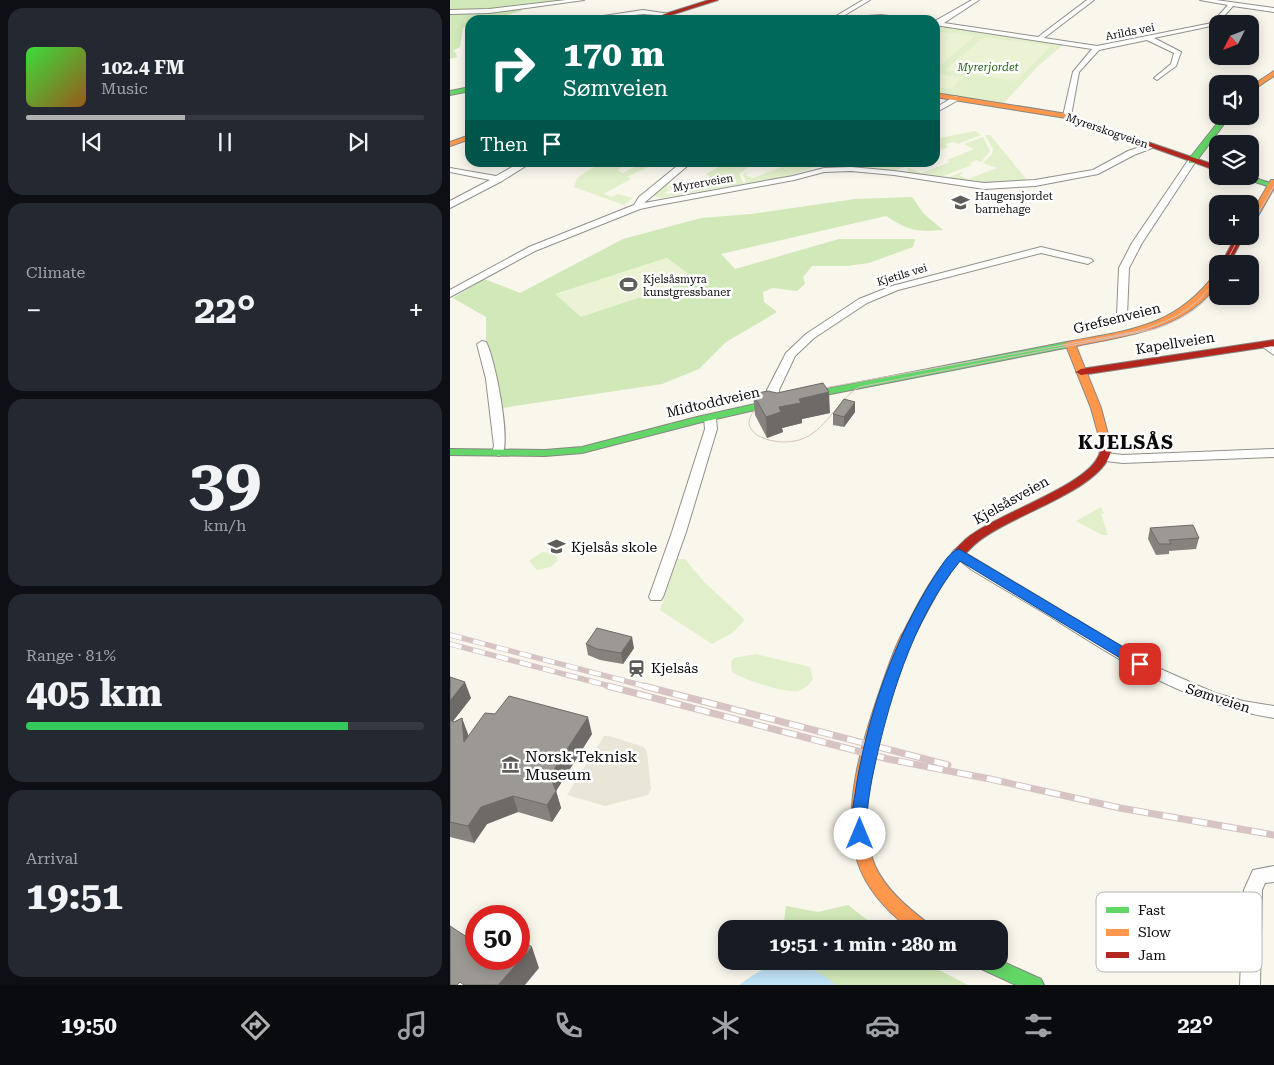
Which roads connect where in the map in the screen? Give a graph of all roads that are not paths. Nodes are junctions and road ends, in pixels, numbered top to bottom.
1 (581, 0) edge
2 (715, 0) edge
3 (868, 0) edge
4 (976, 0) edge
5 (1091, 0) edge
6 (1203, 0) edge
7 (1232, 4) junction
8 (1274, 10) edge
9 (450, 12) edge
10 (667, 14) junction
11 (619, 15) edge
12 (664, 15) edge
13 (842, 15) edge
14 (940, 21) edge
15 (940, 23) edge
16 (1040, 38) junction
17 (1148, 38) junction
18 (1097, 48) junction
19 (1274, 73) edge
20 (1157, 78) dead end
21 (1259, 84) edge
22 (465, 90) edge
23 (450, 93) edge
24 (940, 95) edge
25 (958, 98) junction
26 (940, 108) edge
27 (1067, 116) junction
28 (1220, 125) edge
29 (465, 139) edge
30 (450, 144) edge
31 (1149, 146) junction
32 (1192, 161) junction
33 (1209, 166) edge
34 (519, 167) edge
35 (682, 167) edge
36 (829, 167) edge
37 (450, 170) edge
38 (824, 170) junction
39 (499, 179) junction
40 (1259, 181) edge
41 (1273, 185) edge
42 (450, 205) edge
43 (637, 206) junction
44 (1259, 208) edge
45 (1088, 261) dead end
46 (1209, 288) edge
47 (450, 294) edge
48 (1209, 304) edge
49 (1122, 315) dead end
50 (482, 344) dead end
51 (1070, 345) junction
52 (1271, 347) edge
53 (1081, 372) junction
54 (774, 403) junction
55 (710, 418) junction
56 (450, 452) edge
57 (498, 452) junction
58 (1274, 453) edge
59 (1105, 457) junction
60 (959, 553) junction
61 (656, 597) dead end
62 (1274, 712) edge
63 (1274, 874) edge
64 (1253, 892) edge
65 (911, 920) edge
66 (1002, 970) edge
67 (1250, 972) edge
68 (1035, 985) edge
69 (1250, 985) edge

1 - 9 street
2 - 10 street
3 - 13 street
4 - 14 street
5 - 16 street
6 - 7 street
7 - 8 street
7 - 17 street, Arilds vei
10 - 11 street
10 - 12 street
15 - 16 street
16 - 18 street
17 - 18 street, Arilds vei
17 - 20 street
18 - 27 street, Arilds vei
19 - 21 street
22 - 23 street
24 - 25 street, Myrerskogveien
25 - 26 street
25 - 27 street, Myrerskogveien
27 - 31 street, Myrerskogveien
28 - 32 street
29 - 30 street
31 - 32 street, Myrerskogveien
31 - 38 street, Myrerveien
32 - 33 street, Myrerskogveien
32 - 49 street
34 - 39 street
35 - 43 street
36 - 38 street
37 - 39 street
38 - 43 street, Myrerveien
39 - 42 street
40 - 41 street
41 - 44 street
43 - 47 street, Myrerveien
45 - 54 street, Kjetils vei
46 - 51 street, Grefsenveien
48 - 51 street, Grefsenveien
50 - 57 street
51 - 53 street
51 - 54 street, Midtoddveien
52 - 53 street, Kapellveien
53 - 59 street
54 - 55 street, Midtoddveien
55 - 57 street, Midtoddveien
55 - 61 street
56 - 57 street, Midtoddveien
58 - 59 street
59 - 60 street, Kjelsåsveien
60 - 62 street, Sømveien
60 - 65 street, Kjelsåsveien
63 - 64 street
66 - 68 street
67 - 69 street

